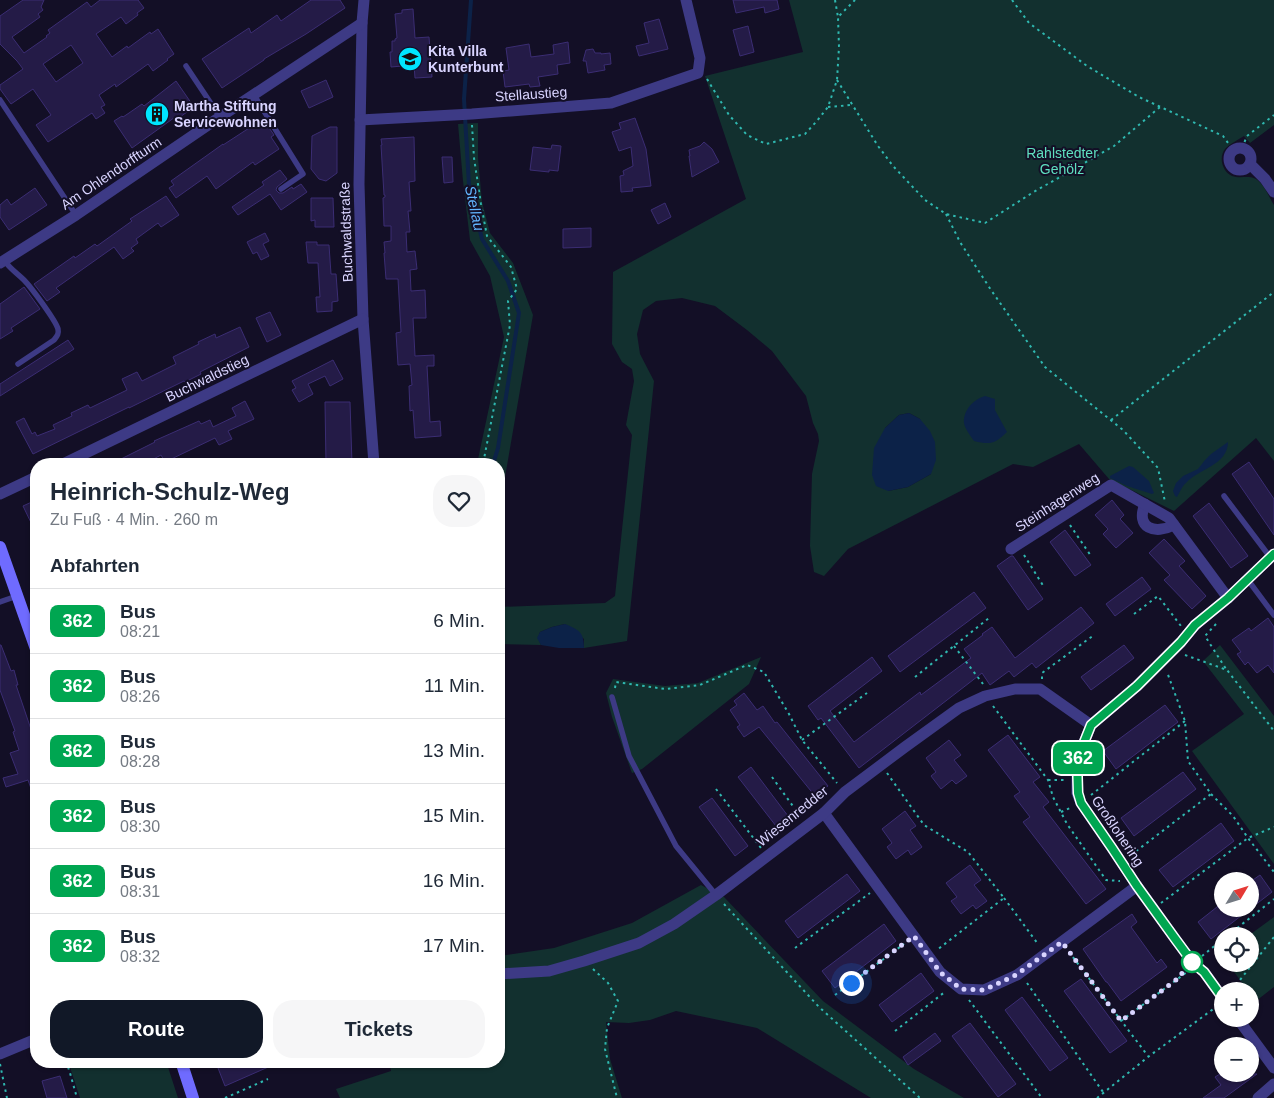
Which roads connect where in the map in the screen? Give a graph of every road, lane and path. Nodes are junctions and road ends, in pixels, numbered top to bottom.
1 (364, 0) edge
2 (686, 0) edge
3 (835, 0) edge
4 (856, 0) edge
5 (1012, 0) edge
6 (838, 17) junction
7 (362, 23) junction
8 (186, 66) dead end
9 (698, 73) junction
10 (836, 80) junction
11 (254, 95) junction
12 (0, 100) edge
13 (852, 105) junction
14 (828, 106) junction
15 (1160, 107) junction
16 (472, 114) junction
17 (1274, 115) edge
18 (220, 117) junction
19 (360, 120) junction
20 (1238, 149) junction
21 (1250, 164) junction
22 (281, 189) dead end
23 (1274, 192) edge
24 (946, 214) junction
25 (76, 215) junction
26 (2, 262) edge
27 (1274, 292) edge
28 (363, 319) junction
29 (18, 364) dead end
30 (1111, 420) junction
31 (75, 458) edge
32 (374, 458) edge
33 (484, 458) edge
34 (30, 480) edge
35 (0, 494) edge
36 (1224, 496) dead end
37 (1145, 504) junction
38 (1064, 515) junction
39 (1171, 522) junction
40 (0, 547) edge
41 (1014, 547) joint
42 (1091, 556) dead end
43 (1272, 556) edge
44 (1248, 580) junction
45 (1044, 587) dead end
46 (17, 596) junction
47 (1228, 598) junction
48 (0, 602) edge
49 (1134, 614) dead end
50 (1274, 615) edge
51 (989, 618) dead end
52 (1219, 620) dead end
53 (30, 632) edge
54 (1188, 634) junction
55 (1094, 635) dead end
56 (954, 646) junction
57 (1185, 655) dead end
58 (1162, 661) junction
59 (1226, 670) junction
60 (915, 677) dead end
61 (1040, 690) junction
62 (867, 693) dead end
63 (988, 695) junction
64 (612, 697) joint
65 (1185, 721) junction
66 (1091, 725) junction
67 (1274, 731) edge
68 (802, 740) junction
69 (882, 765) junction
70 (772, 777) dead end
71 (1048, 780) junction
72 (1077, 780) junction
73 (716, 789) dead end
74 (845, 792) junction
75 (1211, 794) junction
76 (1081, 803) junction
77 (824, 813) junction
78 (807, 825) junction
79 (1274, 827) edge
80 (1248, 838) junction
81 (767, 856) junction
82 (1121, 862) junction
83 (1274, 872) edge
84 (1135, 884) junction
85 (878, 887) junction
86 (716, 895) junction
87 (1004, 898) junction
88 (1274, 899) edge
89 (1154, 909) junction
90 (1238, 927) edge
91 (914, 936) junction
92 (1274, 937) edge
93 (1062, 942) junction
94 (1214, 947) edge
95 (795, 948) dead end
96 (1046, 954) junction
97 (929, 957) junction
98 (584, 961) junction
99 (1191, 966) junction
100 (1020, 973) junction
101 (505, 974) edge
102 (1237, 982) edge
103 (958, 987) junction
104 (1214, 992) edge
105 (835, 995) dead end
106 (1214, 1006) edge
107 (1121, 1021) junction
108 (1244, 1027) edge
109 (895, 1031) dead end
110 (30, 1042) edge
111 (0, 1054) edge
112 (1148, 1056) junction
113 (0, 1064) edge
114 (68, 1068) edge
115 (183, 1068) edge
116 (1274, 1068) edge
117 (268, 1079) dead end
118 (1274, 1084) edge
119 (1104, 1092) junction
120 (7, 1098) edge
121 (76, 1098) edge
122 (193, 1098) edge
123 (225, 1098) edge
124 (617, 1098) edge
125 (920, 1098) edge
126 (1042, 1098) edge
127 (1096, 1098) edge
128 (1258, 1098) edge

1 - 7 street, Buchwaldstraße
2 - 9 street
3 - 6 path
4 - 6 path
5 - 15 path
6 - 10 path
7 - 11 street, Am Ohlendorffturm
7 - 19 street, Buchwaldstraße
8 - 18 lane
9 - 14 path
9 - 16 street, Stellaustieg
10 - 13 path
10 - 14 path
11 - 18 street, Am Ohlendorffturm
11 - 22 lane
12 - 25 lane
13 - 14 path
13 - 24 path
15 - 20 path
15 - 24 path
16 - 19 street, Stellaustieg
16 - 33 path
17 - 20 path
18 - 25 street, Am Ohlendorffturm
19 - 28 street, Buchwaldstraße
20 - 21 street
20 - 21 street
21 - 23 street
24 - 30 path
25 - 26 street, Am Ohlendorffturm
26 - 29 lane
27 - 30 path
28 - 31 street, Buchwaldstieg
28 - 32 street, Buchwaldstraße
30 - 39 path
34 - 35 street
36 - 43 lane
37 - 38 street, Steinhagenweg
37 - 39 street, Steinhagenweg
37 - 39 street
38 - 41 street, Steinhagenweg
38 - 42 path
39 - 47 street, Steinhagenweg
40 - 46 street
41 - 45 path
43 - 44 street, Großlohering
44 - 47 street, Großlohering
44 - 50 lane
46 - 48 lane
46 - 53 street
47 - 54 street, Großlohering
49 - 54 path
51 - 56 path
52 - 59 path
54 - 58 street, Großlohering
55 - 61 path
56 - 60 path
56 - 63 path
57 - 59 path
58 - 65 path
58 - 66 street, Großlohering
59 - 67 path
61 - 63 street, Wiesenredder
61 - 66 street
62 - 68 path
63 - 69 street, Wiesenredder
63 - 71 path
64 - 68 path
64 - 86 lane
65 - 75 path
65 - 76 path
66 - 72 street, Großlohering
68 - 74 path
69 - 74 street, Wiesenredder
69 - 87 path
70 - 78 path
71 - 72 path
71 - 84 path
72 - 76 street, Großlohering
73 - 81 path
74 - 77 street, Wiesenredder
75 - 80 path
75 - 82 path
76 - 82 street, Großlohering
77 - 78 street, Wiesenredder
77 - 85 street
78 - 81 street, Wiesenredder
79 - 80 path
80 - 83 path
80 - 89 path
81 - 86 street, Wiesenredder
82 - 84 street, Großlohering
84 - 89 street, Großlohering
84 - 93 street
85 - 91 street
85 - 95 path
86 - 98 street, Wiesenredder
86 - 125 path
87 - 96 path
87 - 97 path
88 - 90 path
89 - 99 street, Großlohering
91 - 97 street
91 - 105 path
92 - 102 path
93 - 96 street
93 - 107 path
94 - 99 path
96 - 100 street
97 - 103 street
98 - 101 street, Wiesenredder
98 - 124 path
99 - 104 street, Großlohering
99 - 107 path
100 - 103 street
100 - 119 path
103 - 109 path
103 - 126 path
106 - 112 path
107 - 112 path
108 - 116 street
110 - 111 street
112 - 119 path
113 - 120 path
114 - 121 path
115 - 122 street
117 - 123 path
118 - 128 street
119 - 127 path

